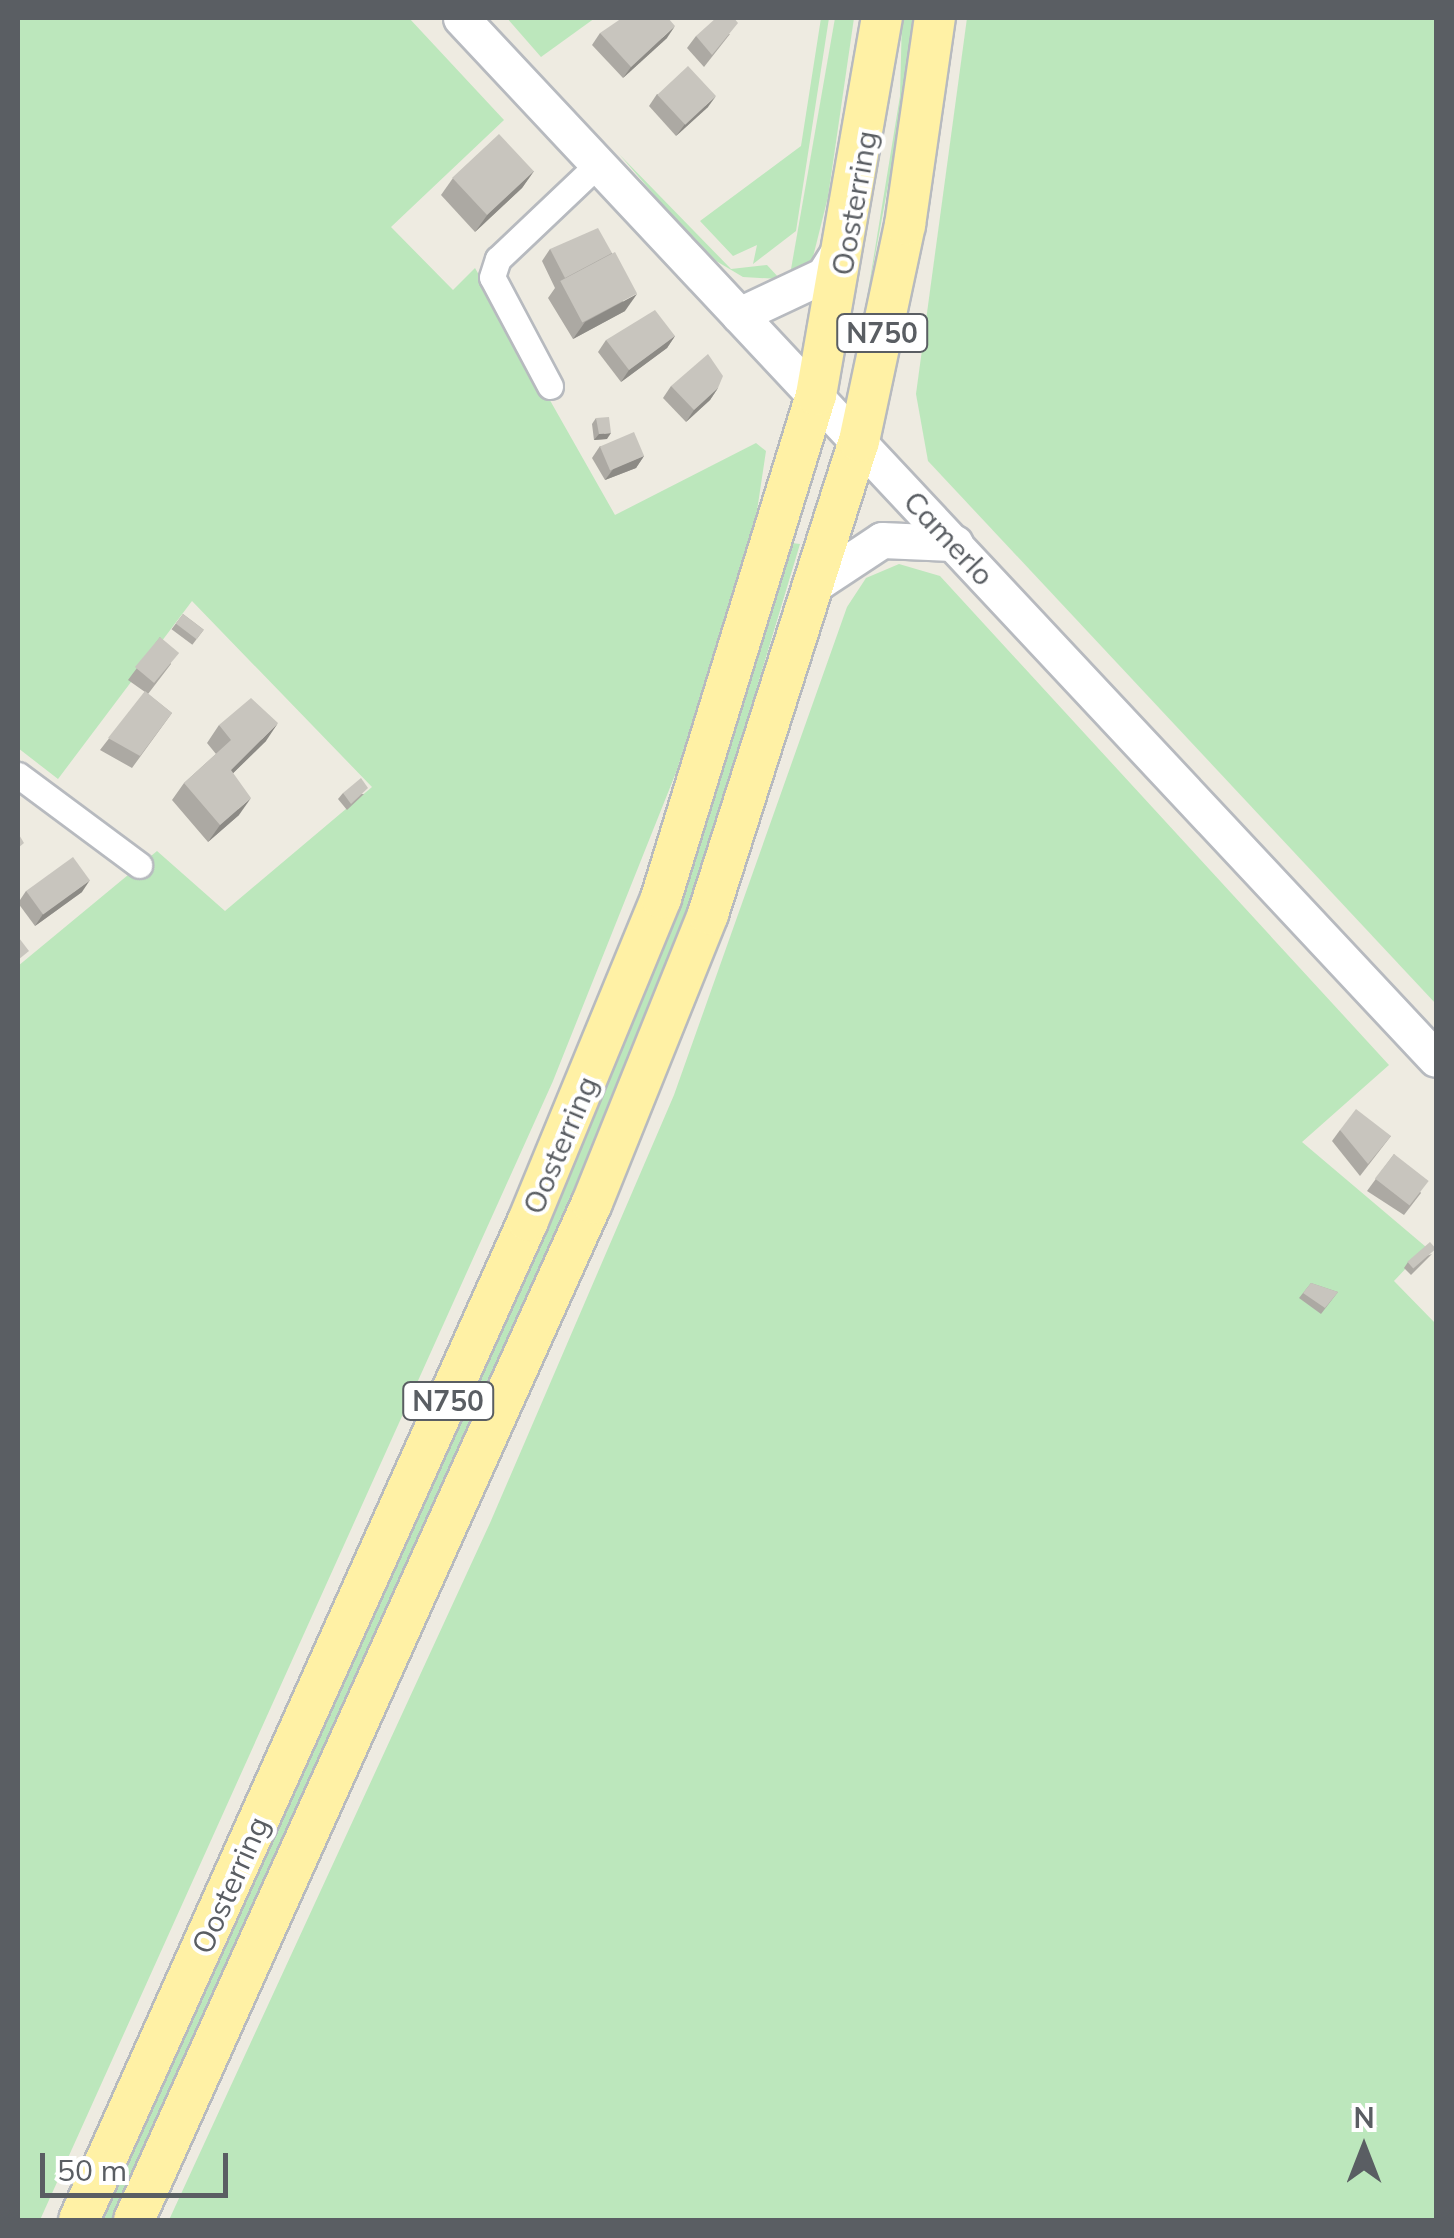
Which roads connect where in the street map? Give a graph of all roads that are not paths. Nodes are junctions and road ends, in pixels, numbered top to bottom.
1 (461, 18) edge
2 (882, 18) edge
3 (935, 18) edge
4 (598, 164) junction
5 (850, 233) junction
6 (739, 316) junction
7 (550, 386) dead end
8 (816, 395) junction
9 (859, 441) junction
10 (955, 543) junction
11 (820, 581) junction
12 (18, 775) edge
13 (139, 866) dead end
14 (1436, 1059) edge
15 (80, 2220) edge
16 (134, 2220) edge

1 - 4 main road, Camerlo
2 - 5 main road, Oosterring / N750
3 - 9 main road, Oosterring / N750
4 - 6 main road, Camerlo
4 - 7 street
5 - 6 main road
5 - 8 main road, Oosterring / N750
6 - 8 main road, Camerlo
8 - 9 main road, Camerlo
8 - 15 main road, Oosterring / N750
9 - 10 main road, Camerlo
9 - 11 main road, Oosterring / N750
10 - 11 main road
10 - 14 main road, Camerlo
11 - 16 main road, Oosterring / N750
12 - 13 street

